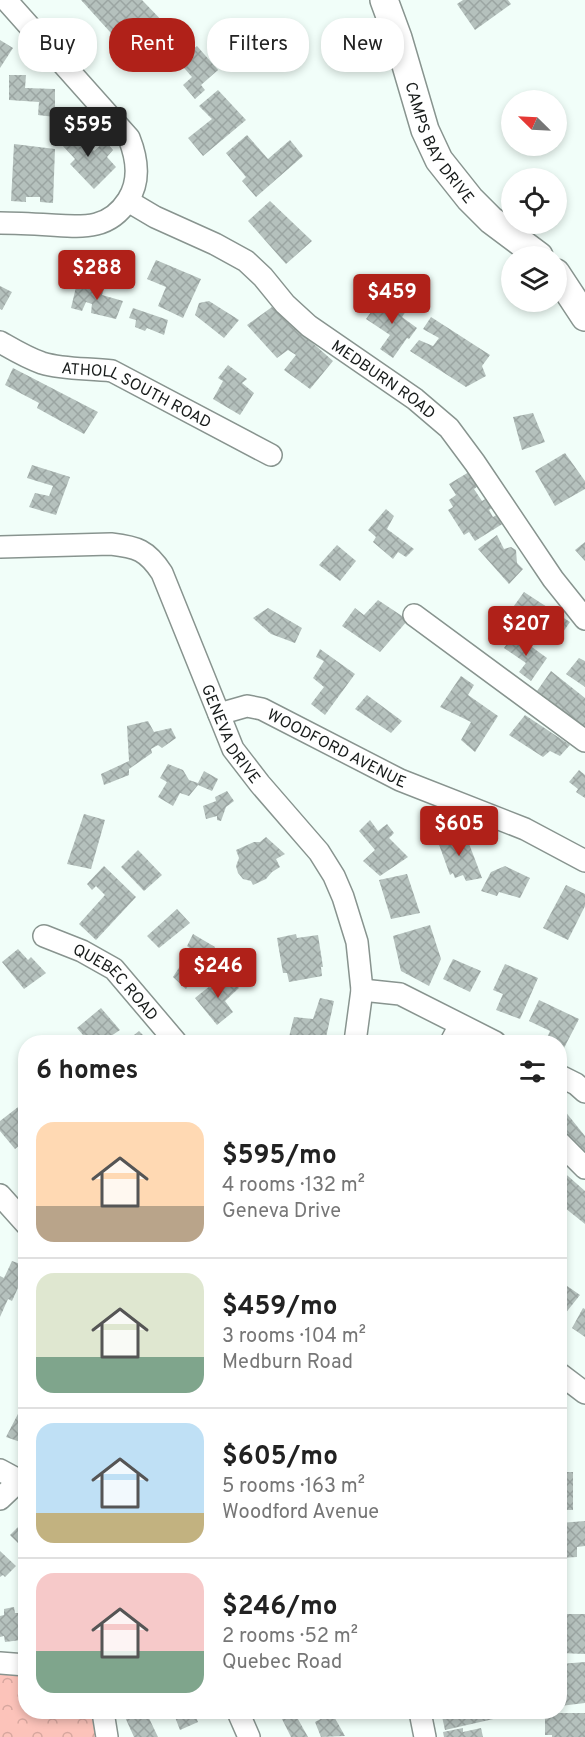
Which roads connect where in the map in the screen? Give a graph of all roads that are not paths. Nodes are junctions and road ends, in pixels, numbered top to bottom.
1 (6, 0) edge
2 (384, 0) edge
3 (128, 201) junction
4 (0, 223) edge
5 (526, 246) edge
6 (567, 290) edge
7 (585, 317) edge
8 (0, 342) edge
9 (271, 455) dead end
10 (0, 547) edge
11 (414, 615) dead end
12 (585, 619) edge
13 (219, 714) junction
14 (585, 741) edge
15 (585, 861) edge
16 (44, 936) dead end
17 (362, 990) junction
18 (456, 1034) edge
19 (170, 1035) edge
20 (355, 1035) edge
21 (567, 1080) edge
22 (585, 1092) edge
23 (567, 1150) edge
24 (585, 1168) edge
25 (0, 1194) edge
26 (18, 1215) edge
27 (567, 1379) edge
28 (585, 1393) edge
29 (0, 1470) edge
30 (18, 1480) edge
31 (18, 1485) edge
32 (0, 1499) edge
33 (0, 1663) edge
34 (18, 1664) edge
35 (104, 1719) edge
36 (241, 1719) edge
37 (421, 1719) edge
38 (106, 1737) edge
39 (249, 1737) edge
40 (425, 1737) edge

1 - 3 street
2 - 5 main road, CAMPS BAY DRIVE
3 - 4 street
3 - 12 street, MEDBURN ROAD
6 - 7 main road
8 - 9 street, ATHOLL SOUTH ROAD
10 - 13 street, GENEVA DRIVE
11 - 14 street
13 - 15 street, WOODFORD AVENUE
13 - 17 street, GENEVA DRIVE
16 - 19 street, QUEBEC ROAD
17 - 18 street
17 - 20 street, GENEVA DRIVE
21 - 22 street
23 - 24 street
25 - 26 street
27 - 28 street
29 - 30 street
31 - 32 street
33 - 34 street
35 - 38 street
36 - 39 street
37 - 40 street

